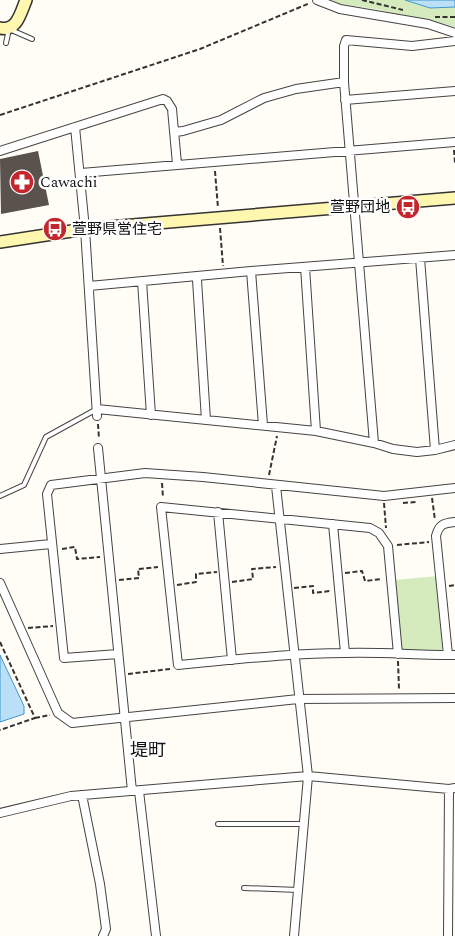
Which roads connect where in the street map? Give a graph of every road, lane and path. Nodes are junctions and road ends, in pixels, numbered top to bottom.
1 (26, 0) edge
2 (317, 0) edge
3 (362, 0) edge
4 (405, 10) dead end
5 (433, 17) dead end
6 (455, 17) edge
7 (5, 28) edge
8 (455, 33) edge
9 (32, 39) dead end
10 (455, 41) edge
11 (6, 43) dead end
12 (344, 82) junction
13 (455, 91) edge
14 (345, 100) junction
15 (0, 115) edge
16 (75, 127) junction
17 (175, 132) junction
18 (454, 142) edge
19 (350, 150) junction
20 (0, 151) edge
21 (215, 161) junction
22 (455, 163) edge
23 (176, 164) junction
24 (81, 173) junction
25 (455, 198) edge
26 (355, 208) junction
27 (218, 212) dead end
28 (219, 226) dead end
29 (85, 229) junction
30 (0, 242) edge
31 (455, 255) edge
32 (420, 258) junction
33 (359, 262) junction
34 (305, 266) junction
35 (251, 271) junction
36 (224, 274) junction
37 (197, 280) dead end
38 (142, 281) junction
39 (89, 286) junction
40 (97, 413) junction
41 (151, 415) junction
42 (206, 420) junction
43 (263, 425) junction
44 (279, 427) junction
45 (316, 431) junction
46 (99, 437) dead end
47 (374, 443) junction
48 (455, 445) edge
49 (98, 448) dead end
50 (435, 450) junction
51 (101, 478) junction
52 (161, 480) dead end
53 (268, 485) junction
54 (276, 486) junction
55 (455, 488) edge
56 (431, 490) junction
57 (0, 496) edge
58 (384, 496) junction
59 (164, 508) junction
60 (218, 512) junction
61 (280, 519) junction
62 (455, 522) edge
63 (333, 524) junction
64 (386, 528) dead end
65 (437, 539) junction
66 (388, 546) junction
67 (52, 547) junction
68 (0, 549) edge
69 (109, 556) junction
70 (168, 566) junction
71 (284, 566) junction
72 (224, 571) junction
73 (337, 574) junction
74 (391, 578) junction
75 (112, 581) junction
76 (0, 583) edge
77 (225, 583) junction
78 (170, 586) junction
79 (287, 590) junction
80 (339, 590) junction
81 (61, 625) junction
82 (20, 628) junction
83 (0, 642) edge
84 (345, 653) junction
85 (118, 654) junction
86 (398, 654) junction
87 (295, 655) junction
88 (452, 655) edge
89 (232, 660) junction
90 (180, 665) junction
91 (120, 675) junction
92 (400, 698) junction
93 (455, 698) edge
94 (298, 699) junction
95 (58, 713) junction
96 (35, 718) junction
97 (125, 718) junction
98 (0, 730) edge
99 (308, 776) junction
100 (452, 788) edge
101 (136, 791) junction
102 (82, 795) junction
103 (0, 813) edge
104 (218, 824) dead end
105 (304, 824) junction
106 (244, 888) dead end
107 (298, 890) junction
108 (103, 936) edge
109 (156, 936) edge
110 (294, 936) edge
111 (448, 936) edge

1 - 7 street
2 - 8 street
2 - 15 path
3 - 4 path
5 - 6 path
7 - 9 lane
7 - 11 lane
10 - 12 street
12 - 14 street
12 - 17 street
13 - 14 street
14 - 19 street
16 - 17 street
16 - 20 street
16 - 24 street
17 - 23 street
18 - 19 street
18 - 22 path
19 - 21 street
19 - 26 street
21 - 23 street
21 - 27 path
23 - 24 street
24 - 29 street
25 - 26 street
26 - 29 street
26 - 33 street
28 - 36 path
29 - 30 street
29 - 39 street
31 - 32 street
32 - 33 street
32 - 50 street
33 - 34 street
33 - 47 street
34 - 35 street
34 - 45 street
35 - 36 street
35 - 43 street
36 - 38 street
37 - 42 street
38 - 39 street
38 - 41 street
39 - 40 street
40 - 41 street
40 - 46 path
40 - 57 lane
41 - 42 street
42 - 43 street
43 - 44 street
44 - 45 street
44 - 53 path
45 - 47 street
47 - 50 street
48 - 50 street
49 - 51 street
51 - 53 street
51 - 67 street
51 - 69 street
52 - 59 path
53 - 54 street
54 - 58 street
54 - 61 street
55 - 56 street
56 - 58 street
56 - 65 path
58 - 64 path
59 - 60 street
59 - 70 street
60 - 61 street
60 - 72 street
61 - 63 street
61 - 71 street
62 - 65 street
63 - 66 street
63 - 73 street
65 - 66 path
65 - 88 street
66 - 74 street
67 - 68 street
67 - 69 path
67 - 81 street
69 - 75 street
70 - 75 path
70 - 78 street
71 - 77 path
71 - 79 street
72 - 77 street
72 - 78 path
73 - 74 path
73 - 80 street
74 - 86 street
75 - 85 street
76 - 82 street
77 - 89 street
78 - 90 street
79 - 80 path
79 - 87 street
80 - 84 street
81 - 82 path
81 - 85 street
82 - 95 street
83 - 96 path
84 - 86 street
84 - 87 street
85 - 91 street
86 - 88 street
86 - 92 path
87 - 89 street
87 - 94 street
89 - 90 street
90 - 91 path
91 - 97 street
92 - 93 street
92 - 94 street
94 - 97 street
94 - 99 street
95 - 96 path
95 - 97 street
96 - 98 path
97 - 101 street
99 - 100 street
99 - 101 street
99 - 105 street
100 - 111 street
101 - 102 street
101 - 109 street
102 - 103 street
102 - 108 street
104 - 105 lane
105 - 107 street
106 - 107 lane
107 - 110 street

